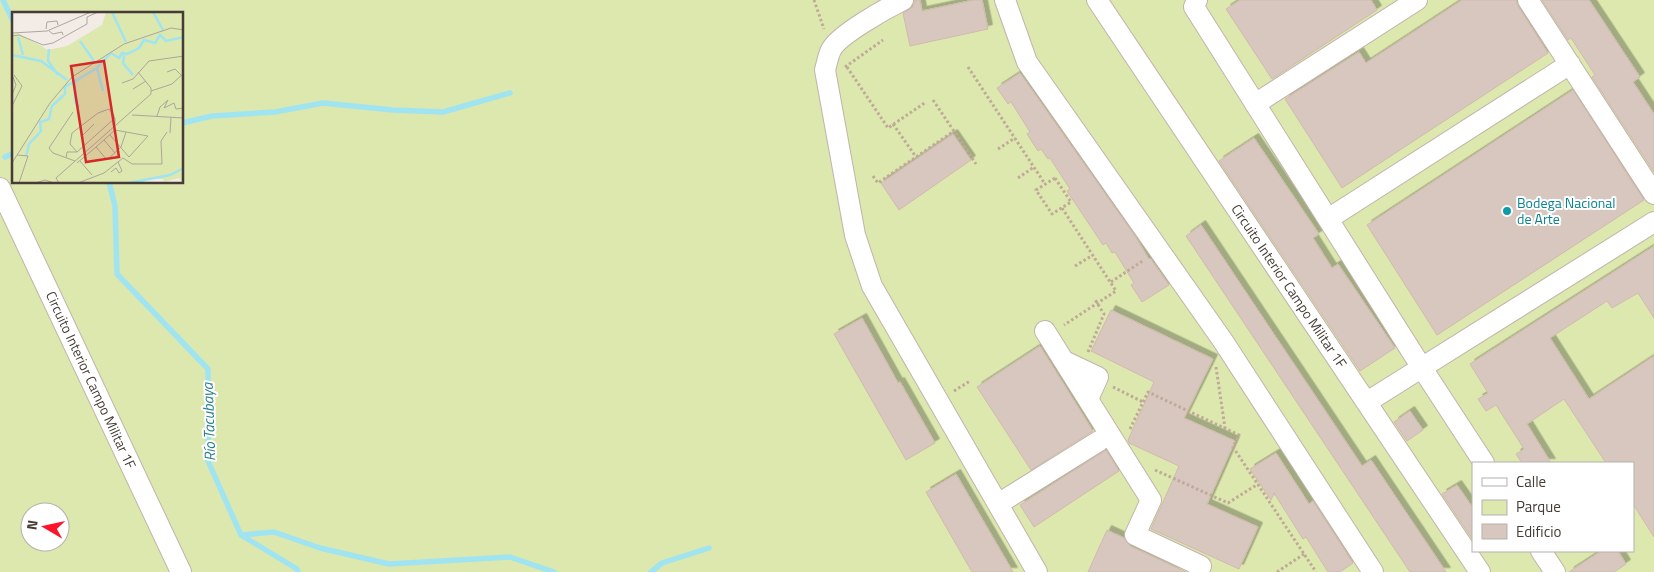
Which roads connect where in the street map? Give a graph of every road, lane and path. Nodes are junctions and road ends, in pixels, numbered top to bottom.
1 (814, 0) edge
2 (903, 0) edge
3 (1005, 0) edge
4 (1097, 0) edge
5 (1197, 0) edge
6 (1417, 0) edge
7 (1528, 0) edge
8 (826, 34) dead end
9 (883, 40) dead end
10 (1570, 64) junction
11 (846, 66) junction
12 (968, 67) dead end
13 (839, 72) dead end
14 (932, 100) dead end
15 (926, 102) dead end
16 (1256, 104) junction
17 (893, 124) junction
18 (954, 131) junction
19 (1014, 138) junction
20 (998, 149) dead end
21 (916, 157) junction
22 (976, 164) dead end
23 (1034, 167) junction
24 (873, 176) dead end
25 (1018, 178) dead end
26 (1045, 184) junction
27 (0, 188) edge
28 (1654, 194) edge
29 (1062, 208) junction
30 (1328, 219) junction
31 (1654, 222) edge
32 (1159, 250) junction
33 (1093, 255) junction
34 (1076, 266) dead end
35 (1111, 282) junction
36 (1094, 298) dead end
37 (1097, 303) junction
38 (1047, 334) joint
39 (1222, 341) junction
40 (1422, 368) junction
41 (1081, 370) junction
42 (970, 381) dead end
43 (946, 396) dead end
44 (1088, 399) junction
45 (1143, 402) dead end
46 (1367, 402) junction
47 (1225, 429) junction
48 (1099, 441) dead end
49 (1122, 453) junction
50 (1483, 462) edge
51 (1258, 484) junction
52 (998, 504) junction
53 (1543, 552) edge
54 (1304, 554) junction
55 (1201, 566) dead end
56 (181, 572) edge
57 (1037, 572) edge
58 (1277, 572) edge
59 (1316, 572) edge
60 (1374, 572) edge
61 (1480, 572) edge
62 (1555, 572) edge

1 - 8 path
2 - 52 street
3 - 32 street
4 - 46 street, Circuito Interior Campo Militar 1F
5 - 16 street
6 - 16 street
7 - 10 street
9 - 11 path
10 - 28 street
10 - 30 street
11 - 13 path
11 - 17 path
12 - 19 path
14 - 18 path
15 - 17 path
16 - 30 street
17 - 21 path
18 - 21 path
18 - 22 path
19 - 20 path
19 - 23 path
21 - 24 path
23 - 25 path
23 - 26 path
26 - 29 path
26 - 29 path
27 - 56 street, Circuito Interior Campo Militar 1F
29 - 33 path
30 - 40 street
31 - 40 street
32 - 35 path
32 - 39 street
33 - 34 path
33 - 35 path
35 - 37 path
36 - 37 path
37 - 38 path
37 - 41 path
38 - 41 street
39 - 47 path
39 - 60 street
40 - 46 street
40 - 50 street
41 - 44 street
41 - 44 street
41 - 45 path
42 - 43 path
44 - 49 street
46 - 61 street, Circuito Interior Campo Militar 1F
47 - 49 path
47 - 51 path
48 - 52 street
49 - 51 path
49 - 55 street
51 - 54 path
52 - 57 street
53 - 62 street
54 - 58 path
54 - 59 path

